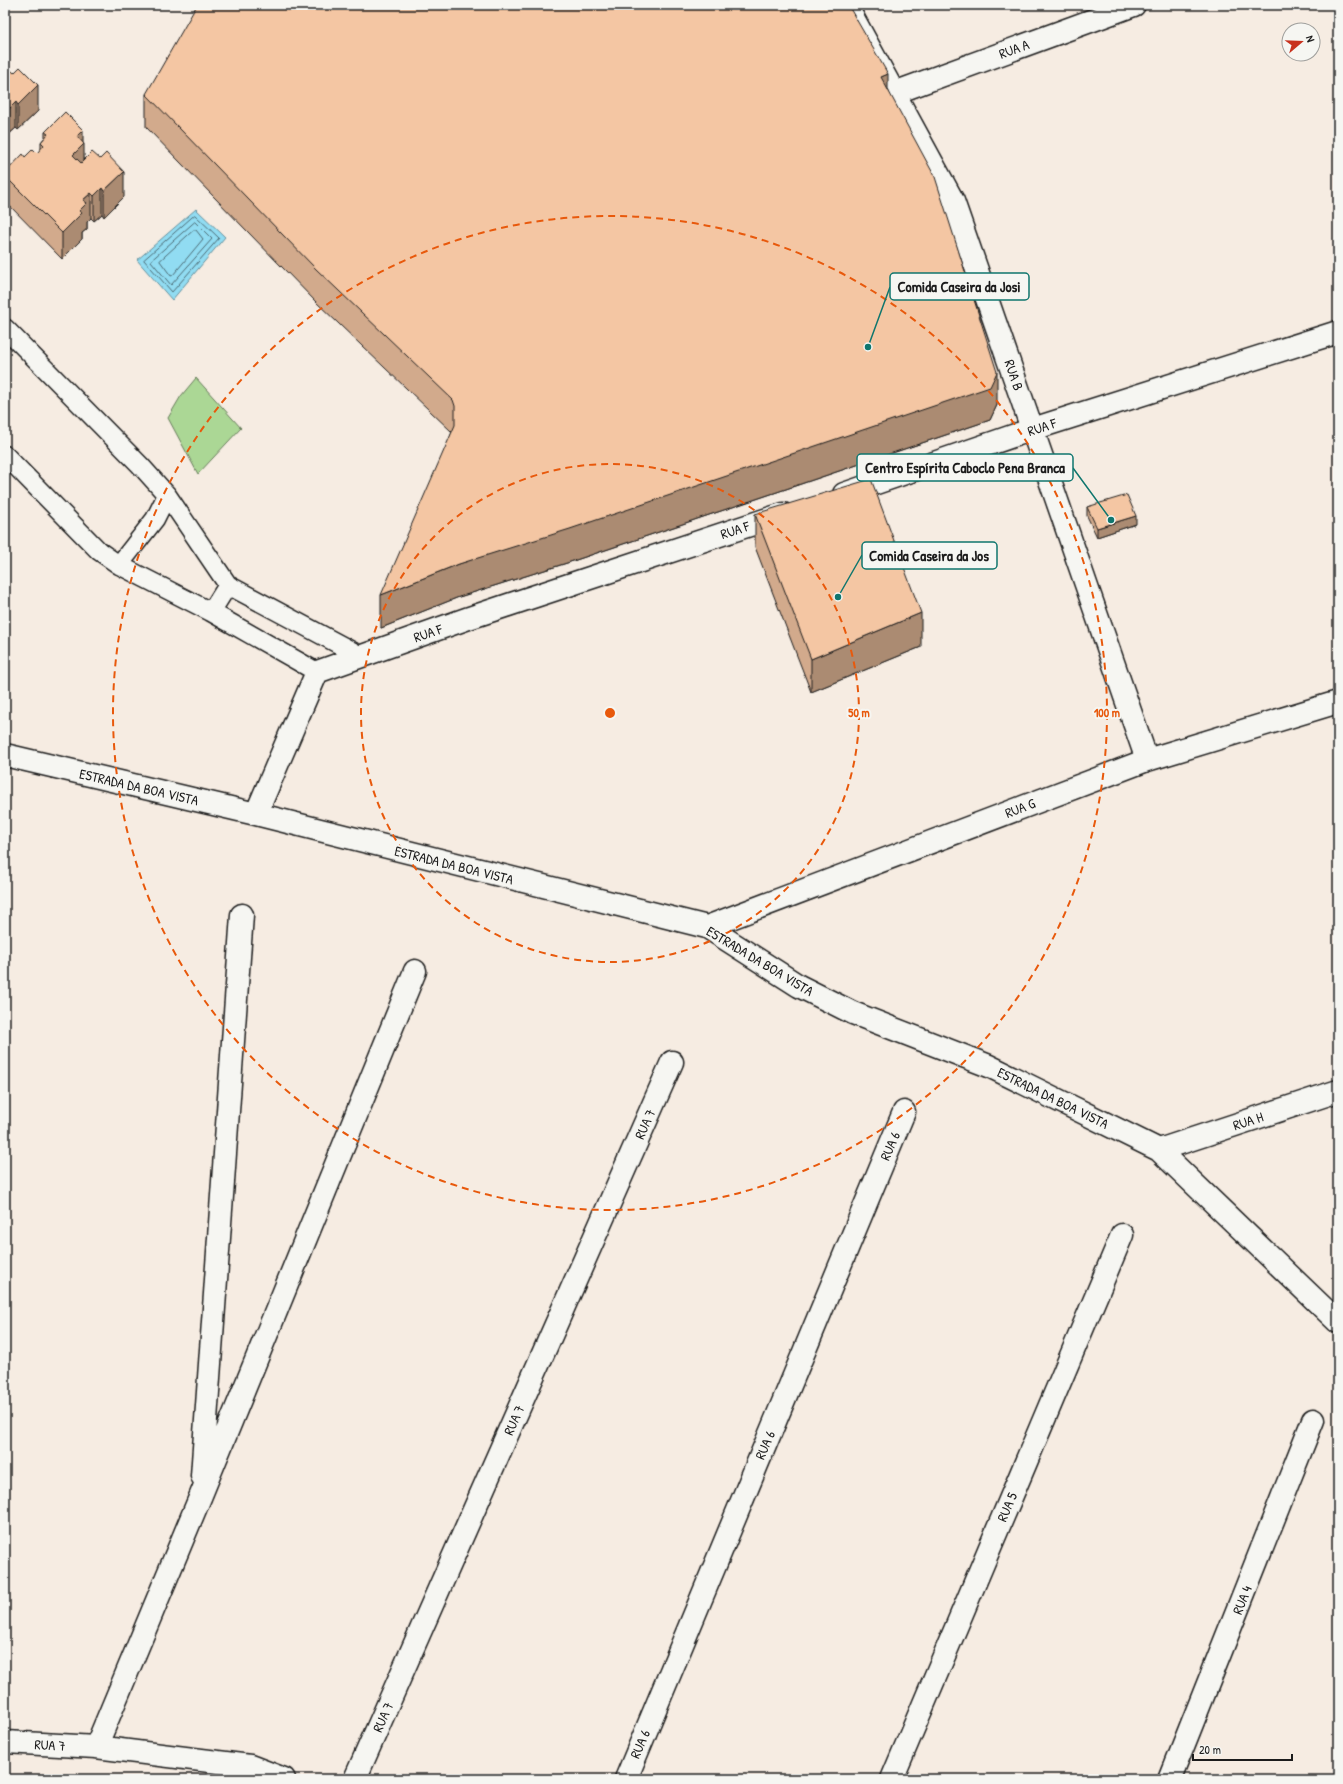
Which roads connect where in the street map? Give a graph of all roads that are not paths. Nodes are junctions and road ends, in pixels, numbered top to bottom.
1 (846, 5) edge
2 (1134, 5) edge
3 (894, 93) junction
4 (5, 328) edge
5 (1338, 332) edge
6 (1033, 429) junction
7 (5, 455) edge
8 (167, 495) junction
9 (828, 499) edge
10 (798, 509) edge
11 (119, 565) junction
12 (228, 585) junction
13 (211, 612) junction
14 (361, 656) junction
15 (317, 672) junction
16 (1338, 702) edge
17 (5, 755) edge
18 (1147, 760) junction
19 (256, 814) junction
20 (242, 915) dead end
21 (708, 927) junction
22 (414, 971) dead end
23 (672, 1062) dead end
24 (1338, 1091) edge
25 (904, 1112) dead end
26 (1159, 1150) junction
27 (1122, 1235) dead end
28 (1338, 1322) edge
29 (1313, 1420) dead end
30 (201, 1495) junction
31 (5, 1742) edge
32 (96, 1747) junction
33 (284, 1779) edge
34 (355, 1779) edge
35 (626, 1779) edge
36 (892, 1779) edge
37 (1170, 1779) edge

1 - 3 street, RUA B
2 - 3 street, RUA A
3 - 6 street, RUA B
4 - 8 lane
5 - 6 street, RUA F
6 - 9 street, RUA F
6 - 18 street, RUA B
7 - 11 lane
8 - 11 lane
8 - 12 lane
10 - 14 street, RUA F
11 - 13 lane
12 - 13 lane
12 - 14 lane
13 - 15 lane
14 - 15 street, RUA F
15 - 19 street
16 - 18 street, RUA G
17 - 19 street, ESTRADA DA BOA VISTA
18 - 21 street, RUA G
19 - 21 street, ESTRADA DA BOA VISTA
20 - 30 street
21 - 26 street, ESTRADA DA BOA VISTA
22 - 30 street
23 - 34 street, RUA 7
24 - 26 street, RUA H
25 - 35 street, RUA 6
26 - 28 street, ESTRADA DA BOA VISTA
27 - 36 street, RUA 5
29 - 37 street, RUA 4
30 - 32 street
31 - 32 street, RUA 7
32 - 33 street, RUA 7

